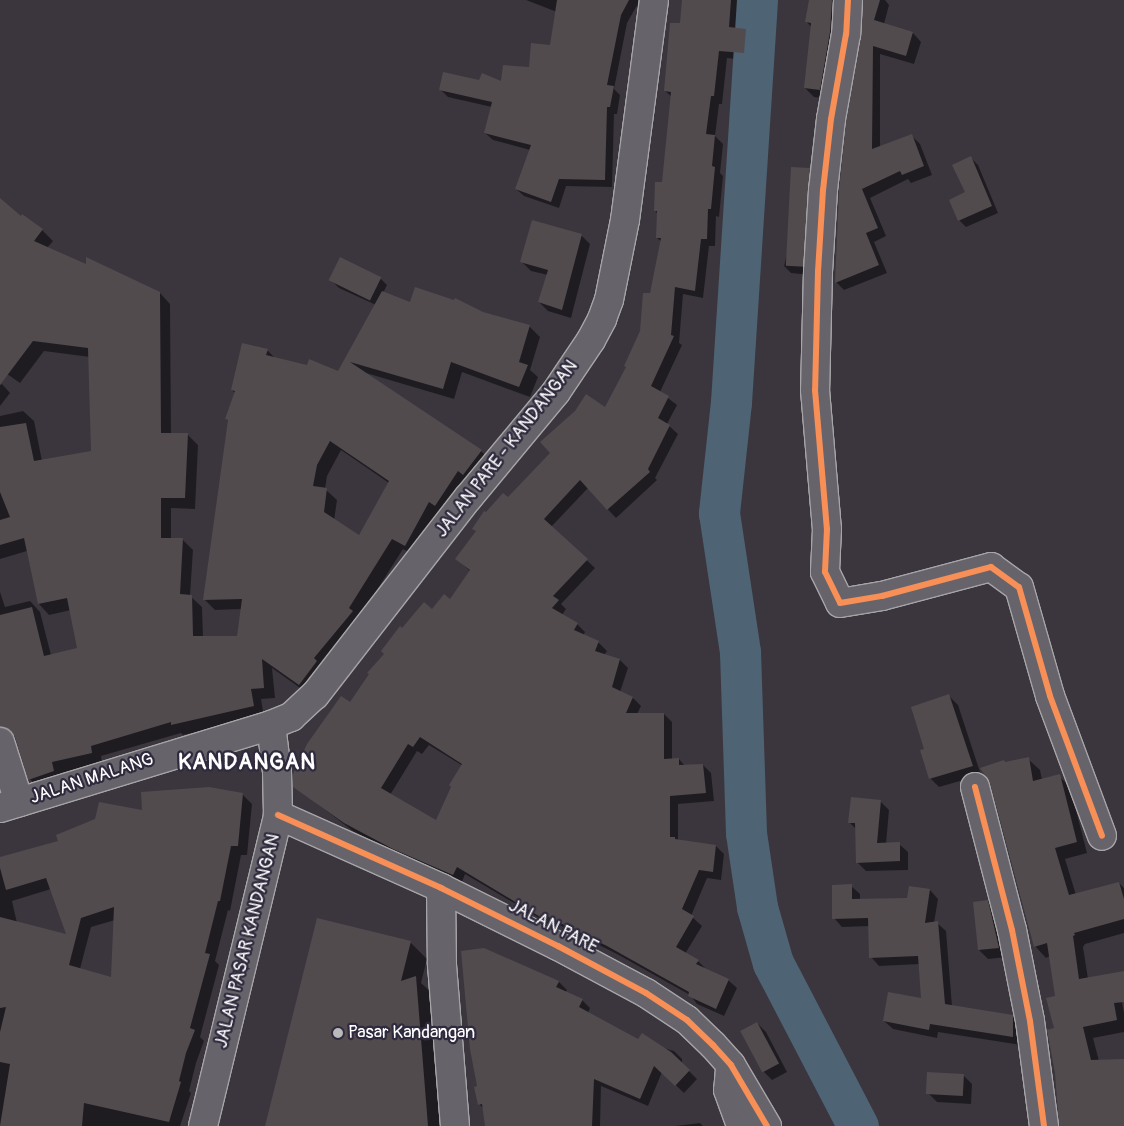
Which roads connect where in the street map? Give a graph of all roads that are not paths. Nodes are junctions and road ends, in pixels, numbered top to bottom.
1 (654, 0) edge
2 (848, 0) edge
3 (271, 725) junction
4 (0, 742) edge
5 (975, 787) dead end
6 (10, 805) edge
7 (278, 815) junction
8 (1102, 836) dead end
9 (441, 888) junction
10 (731, 1066) junction
11 (203, 1126) edge
12 (455, 1126) edge
13 (741, 1126) edge
14 (767, 1126) edge
15 (1044, 1126) edge

1 - 3 street, JALAN PARE - KANDANGAN
2 - 8 street
3 - 6 street, JALAN MALANG
3 - 7 street, JALAN PASAR KANDANGAN
4 - 6 street
5 - 15 street
7 - 9 street, JALAN PARE
7 - 11 street, JALAN PASAR KANDANGAN
9 - 10 street, JALAN PARE
9 - 12 street
10 - 13 street
10 - 14 street, JALAN PARE

